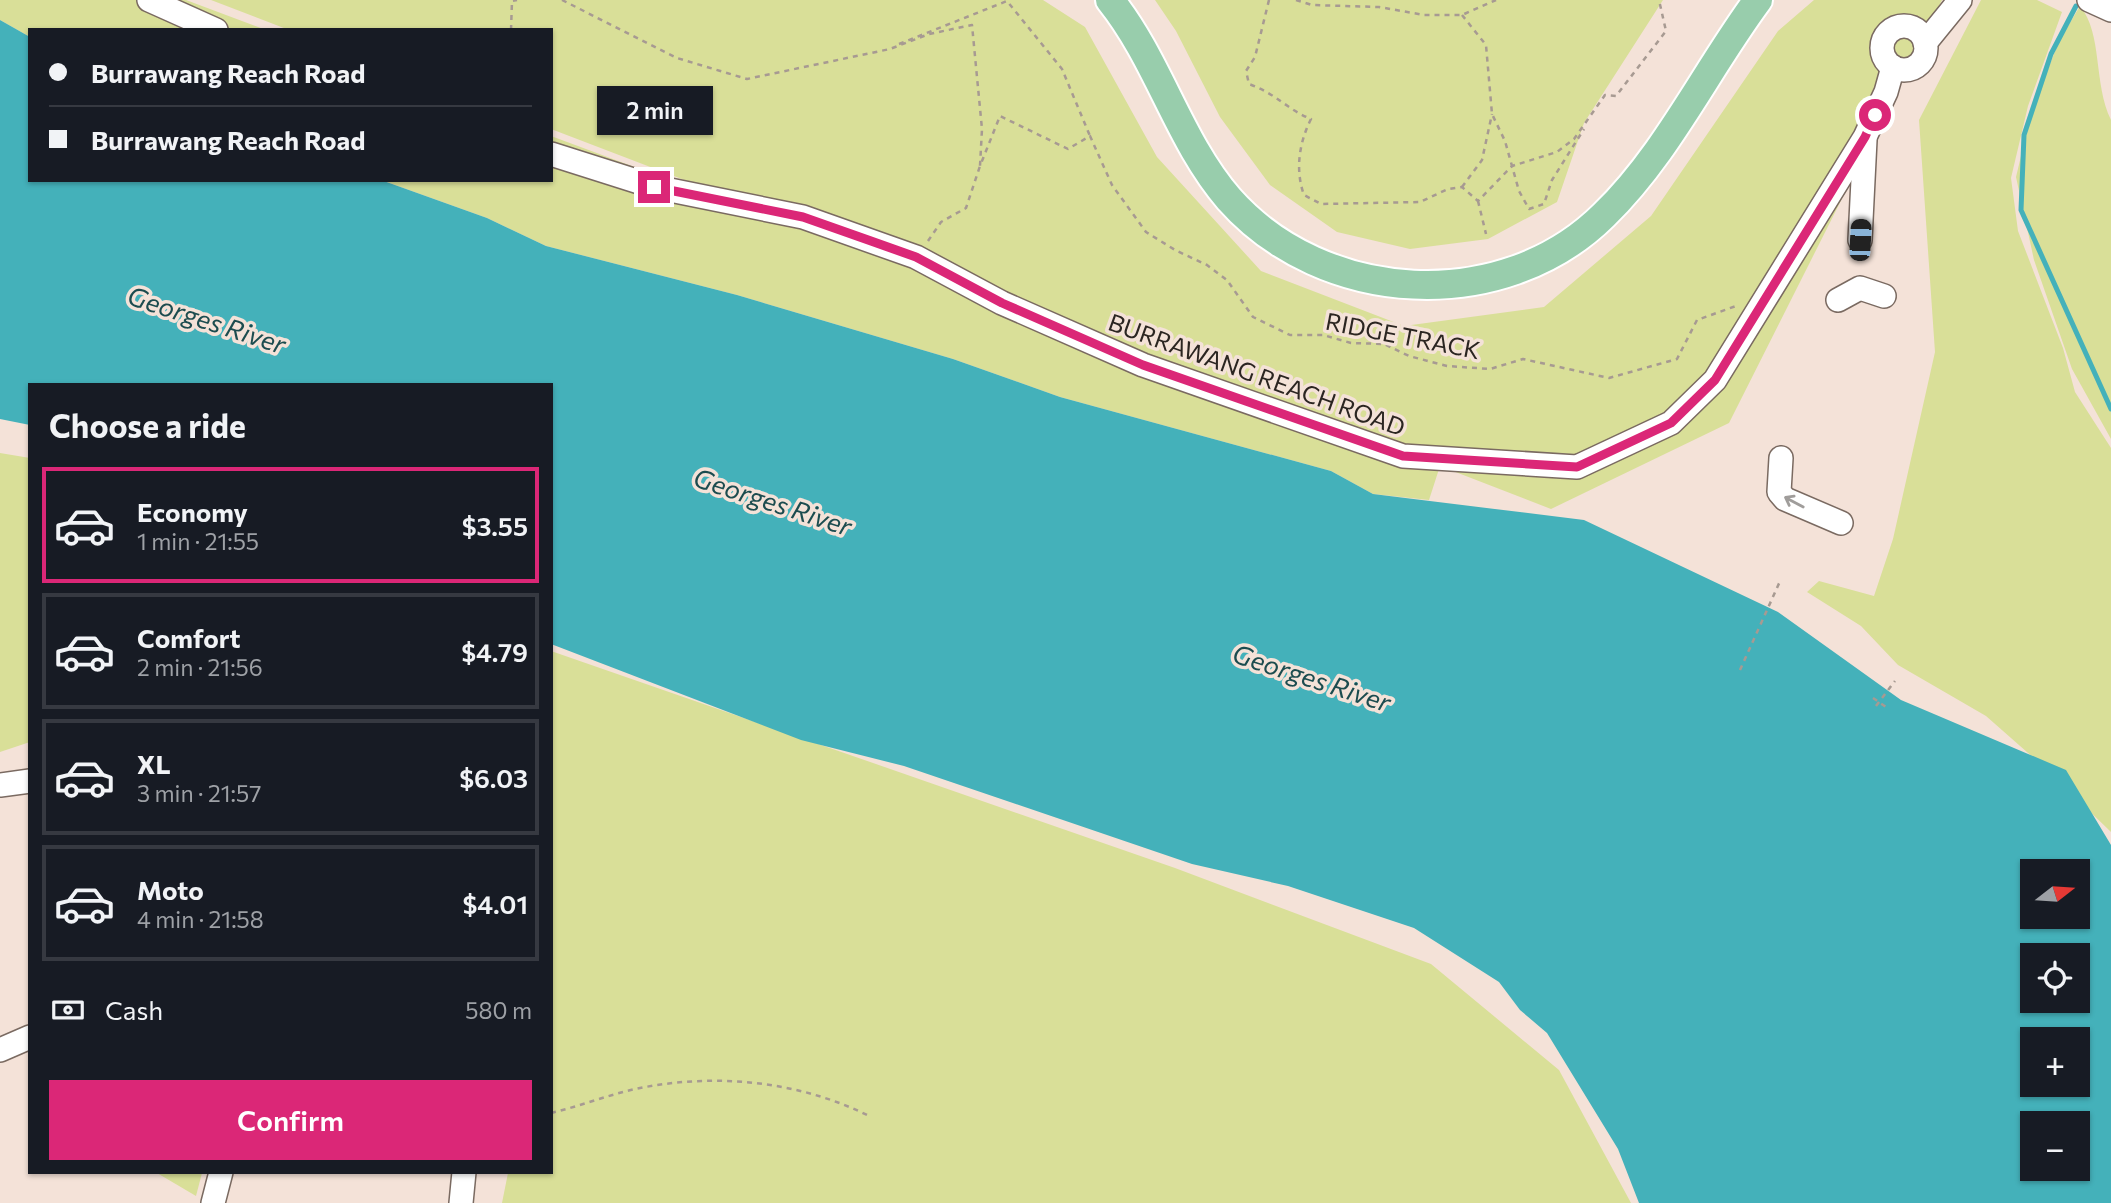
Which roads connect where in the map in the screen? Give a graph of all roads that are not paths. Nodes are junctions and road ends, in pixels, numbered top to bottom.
1 (149, 0) edge
2 (1110, 0) edge
3 (1758, 0) edge
4 (1943, 0) edge
5 (1960, 0) edge
6 (1908, 26) junction
7 (212, 28) edge
8 (1925, 43) junction
9 (1893, 67) junction
10 (1865, 137) junction
11 (553, 155) edge
12 (1860, 240) dead end
13 (1884, 296) dead end
14 (1838, 300) dead end
15 (1781, 458) dead end
16 (1841, 523) dead end
17 (28, 781) edge
18 (0, 785) edge
19 (28, 1038) edge
20 (0, 1050) edge
21 (220, 1174) edge
22 (464, 1174) edge
23 (213, 1203) edge
24 (461, 1203) edge

1 - 7 street
2 - 3 main road
4 - 6 street
5 - 8 street
6 - 8 street
6 - 9 street
8 - 9 street
9 - 10 street, BURRAWANG REACH ROAD
10 - 11 street, BURRAWANG REACH ROAD
10 - 12 street
13 - 14 street
16 -> 15 street
17 - 18 street
19 - 20 street
21 - 23 street
22 - 24 street

